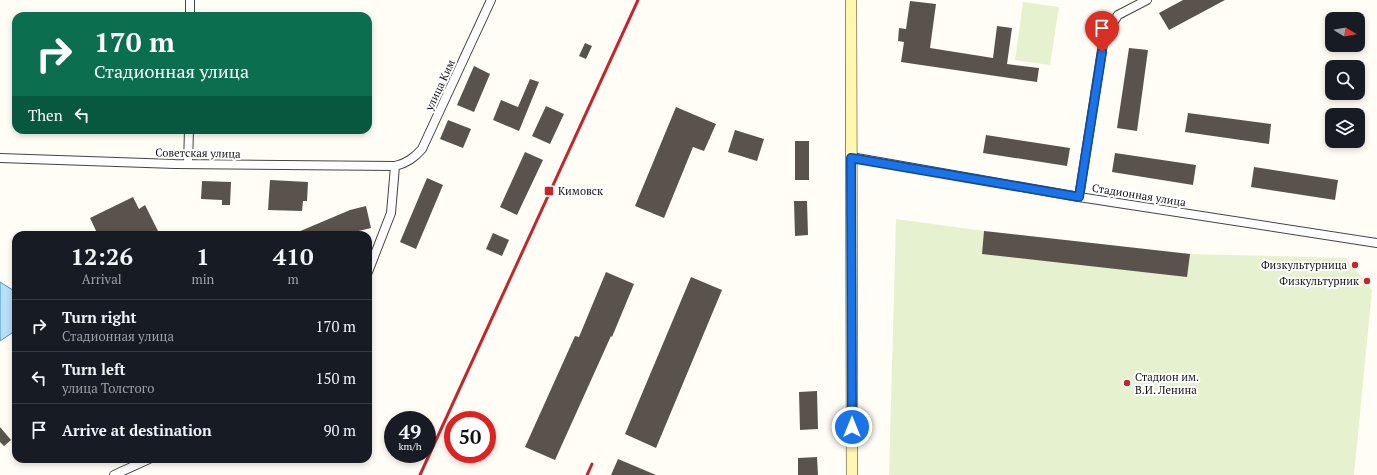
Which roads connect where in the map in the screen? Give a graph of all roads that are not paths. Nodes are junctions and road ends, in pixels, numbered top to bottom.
1 (190, 0) edge
2 (491, 0) edge
3 (851, 0) edge
4 (1147, 0) edge
5 (190, 12) edge
6 (189, 134) edge
7 (0, 158) edge
8 (851, 158) junction
9 (188, 164) junction
10 (395, 166) junction
11 (1079, 197) junction
12 (1377, 243) edge
13 (372, 262) edge
14 (140, 463) edge
15 (114, 475) edge
16 (852, 475) edge

1 - 5 street
2 - 10 street, улица Ким
3 - 8 main road
4 - 11 street
6 - 9 street
7 - 9 street, Советская улица
8 - 11 street, Стадионная улица
8 - 16 main road
9 - 10 street, Советская улица
10 - 13 street
11 - 12 street, Стадионная улица
14 - 15 street

